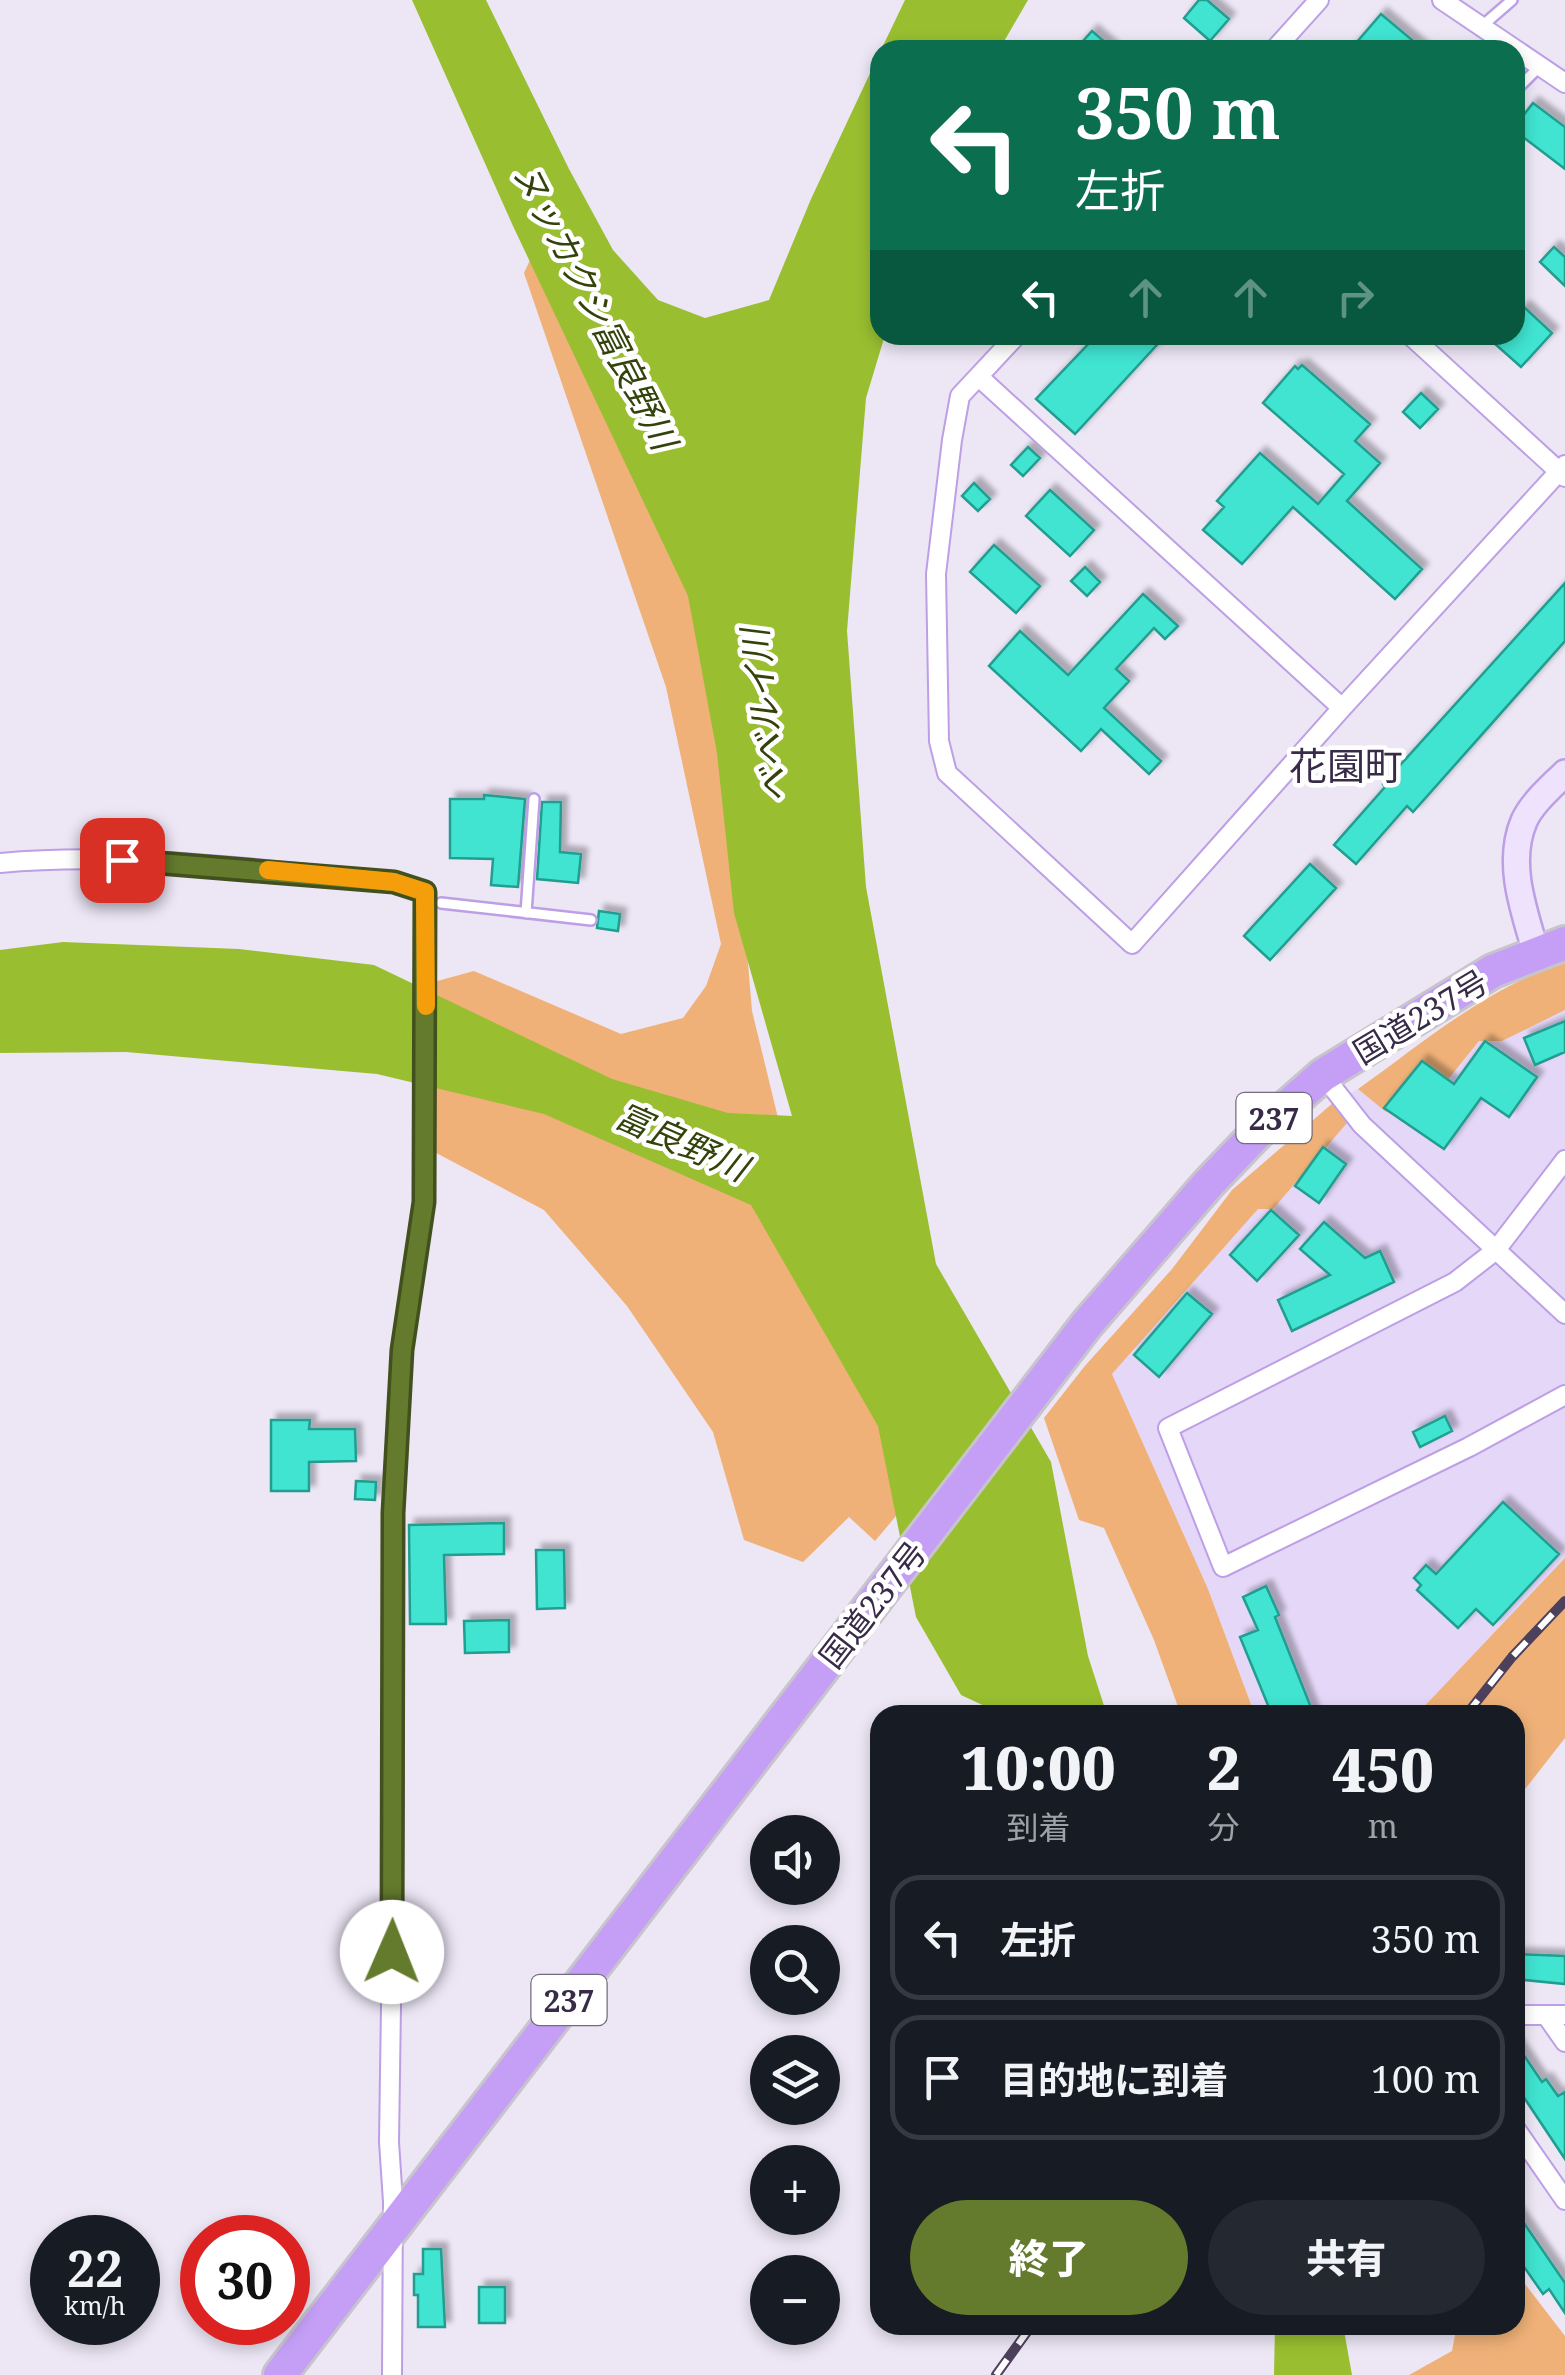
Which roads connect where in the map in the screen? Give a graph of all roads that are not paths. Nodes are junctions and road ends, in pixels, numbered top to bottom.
1 (1319, 0) edge
2 (1442, 0) edge
3 (1512, 0) edge
4 (1482, 26) junction
5 (1283, 40) edge
6 (1502, 40) edge
7 (1525, 56) edge
8 (1540, 66) junction
9 (1525, 81) edge
10 (1565, 83) edge
11 (1009, 345) edge
12 (1421, 345) edge
13 (979, 377) junction
14 (1563, 471) edge
15 (1342, 708) junction
16 (1565, 773) edge
17 (534, 799) dead end
18 (0, 863) edge
19 (434, 908) junction
20 (526, 913) junction
21 (591, 920) dead end
22 (1551, 948) edge
23 (1323, 1076) junction
24 (1565, 1160) edge
25 (1496, 1250) junction
26 (1565, 1314) edge
27 (1565, 1396) edge
28 (1556, 2015) edge
29 (1525, 2016) edge
30 (1565, 2042) edge
31 (1525, 2142) edge
32 (1565, 2200) edge
33 (392, 2230) junction
34 (280, 2375) edge
35 (392, 2375) edge

1 - 5 street
2 - 4 street
3 - 4 lane
4 - 6 street
7 - 8 street
8 - 9 lane
8 - 10 street
11 - 13 street
12 - 14 street
13 - 15 street
13 - 15 street
14 - 15 street
16 - 22 street
17 - 20 lane
18 - 19 street
19 - 20 lane
19 - 33 street
20 - 21 lane
22 - 23 highway, 国道237号 / 237
23 - 25 street
23 - 33 highway, 国道237号 / 237
24 - 25 street
25 - 26 street
25 - 27 street
28 - 29 street
28 - 30 street
31 - 32 street
33 - 34 highway, 国道237号 / 237
33 - 35 street

